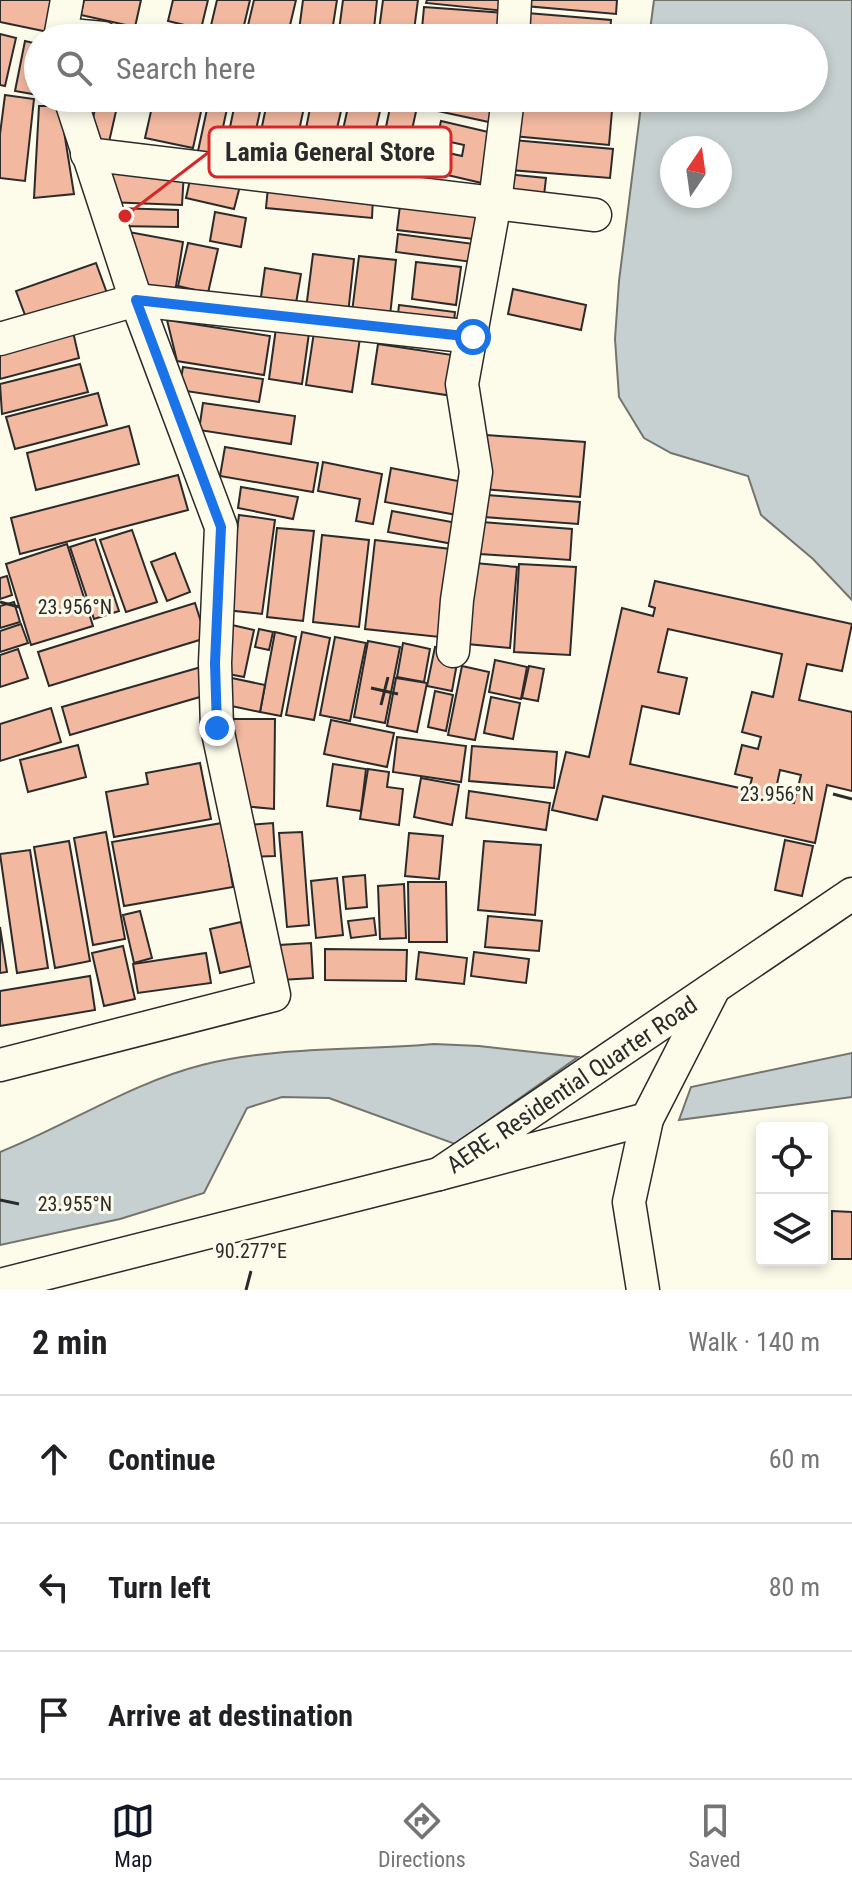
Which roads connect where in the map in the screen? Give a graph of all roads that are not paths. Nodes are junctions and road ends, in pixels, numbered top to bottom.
1 (67, 0) edge
2 (515, 0) edge
3 (63, 24) edge
4 (514, 24) edge
5 (74, 112) edge
6 (506, 112) edge
7 (87, 154) junction
8 (495, 202) junction
9 (595, 215) dead end
10 (136, 300) junction
11 (473, 337) junction
12 (0, 339) edge
13 (453, 651) dead end
14 (852, 894) edge
15 (714, 987) junction
16 (0, 1065) edge
17 (647, 1119) junction
18 (439, 1174) junction
19 (0, 1285) edge
20 (643, 1290) edge

1 - 3 street
2 - 4 street
5 - 7 street
6 - 8 street
7 - 8 street
7 - 10 street
8 - 9 street
8 - 11 street
10 - 11 street
10 - 12 street
10 - 16 street
11 - 13 street
14 - 15 street, AERE, Residential Quarter Road
15 - 17 street, AERE, Residential Quarter Road
15 - 18 street, AERE, Residential Quarter Road
17 - 18 street, AERE, Residential Quarter Road
17 - 20 street, AERE, Residential Quarter Road
18 - 19 street

